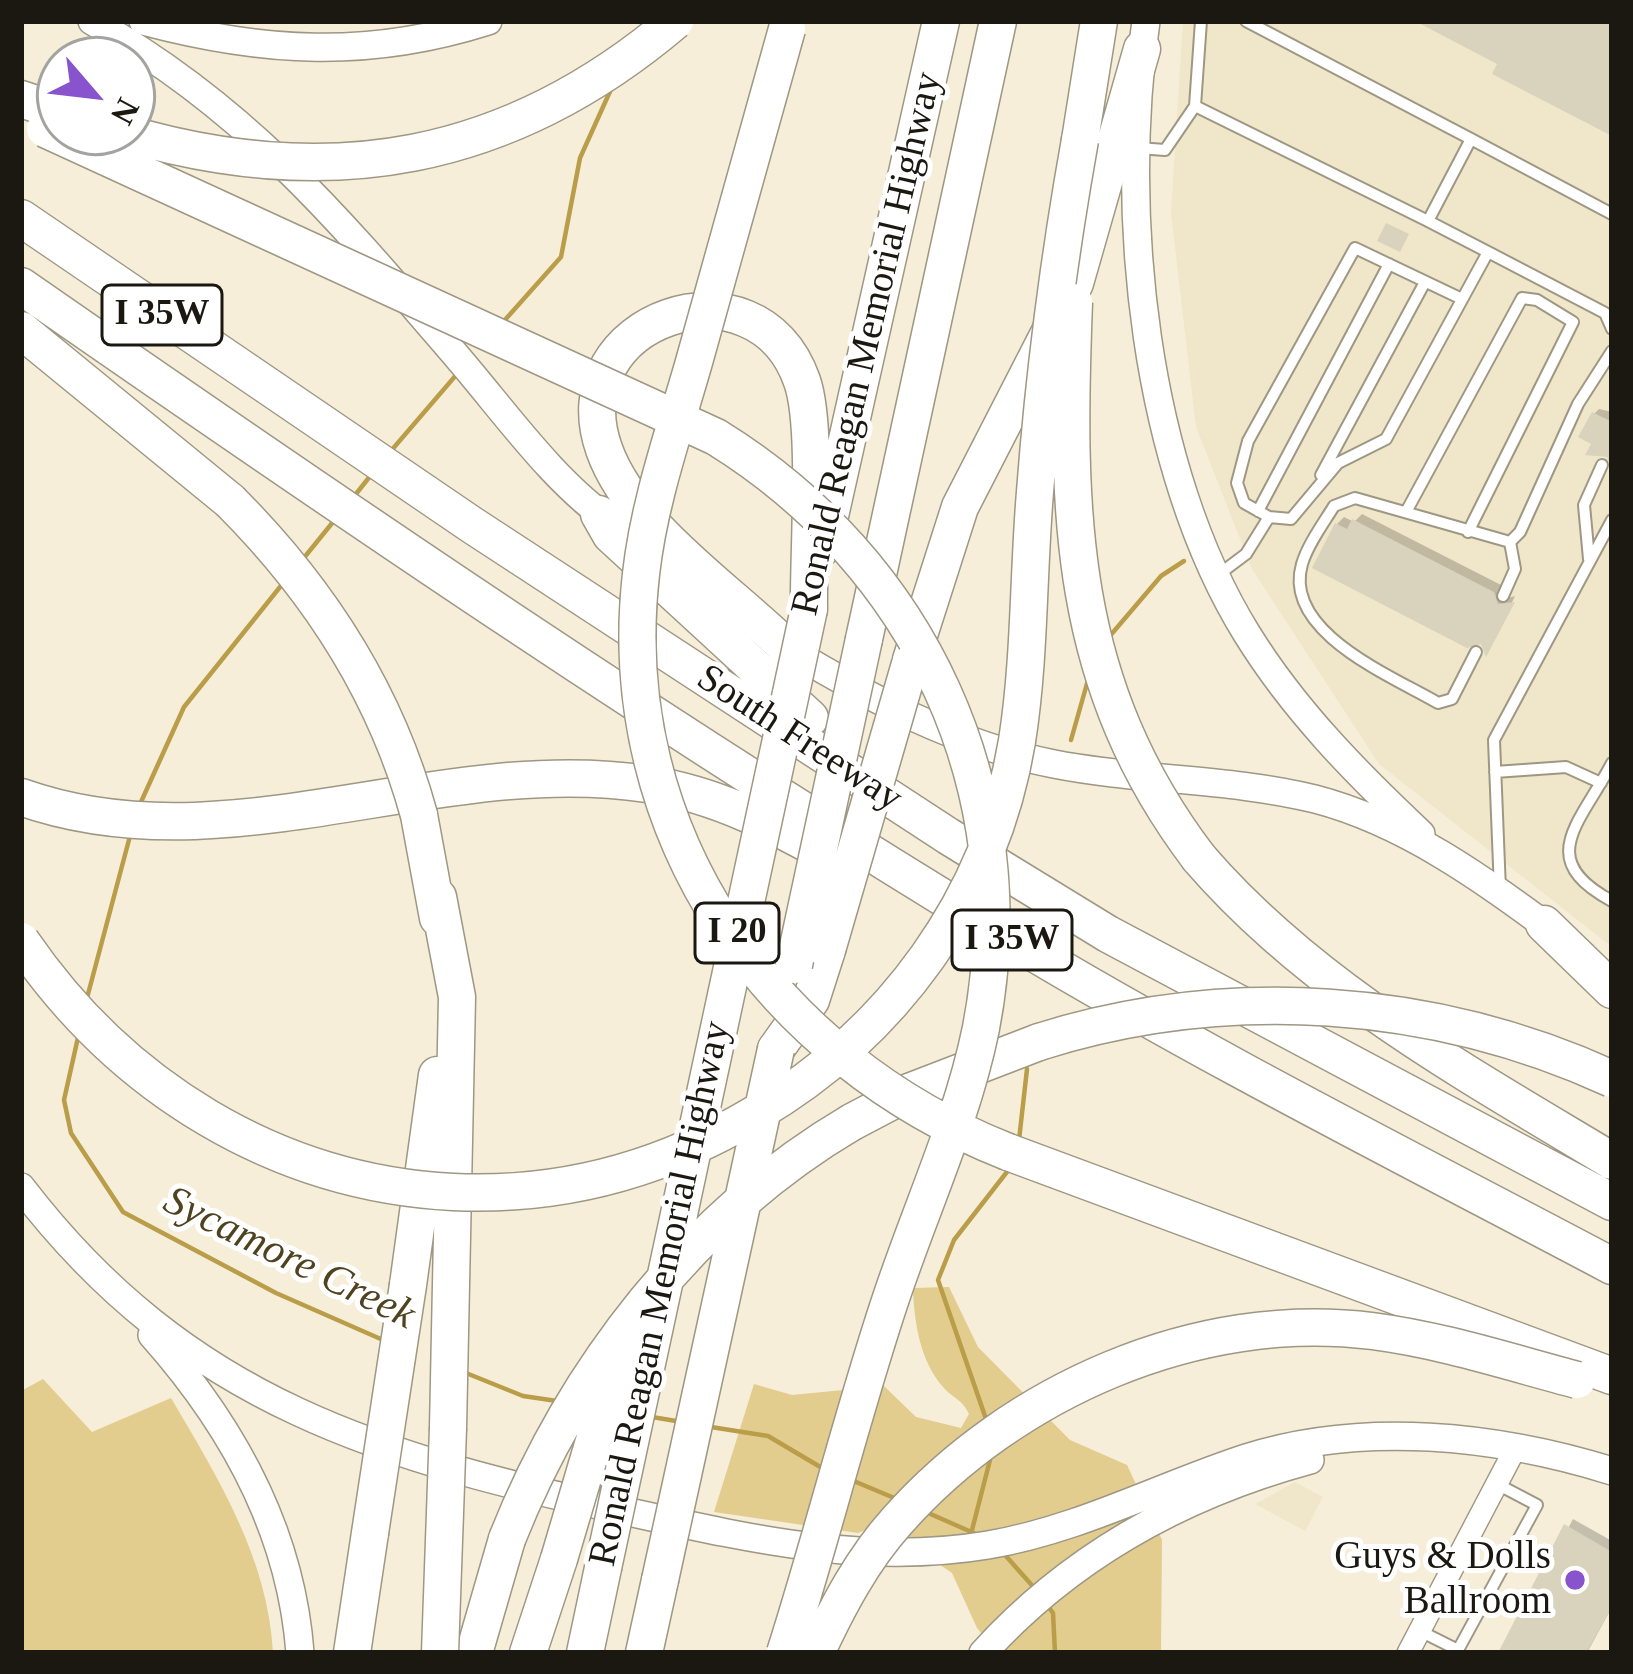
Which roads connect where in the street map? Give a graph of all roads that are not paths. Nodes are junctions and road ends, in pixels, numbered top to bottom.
1 (92, 21) edge
2 (143, 21) edge
3 (488, 21) edge
4 (676, 21) edge
5 (941, 21) edge
6 (998, 21) edge
7 (1099, 21) edge
8 (1202, 21) edge
9 (1246, 21) edge
10 (789, 25) edge
11 (1144, 35) edge
12 (1195, 106) junction
13 (1471, 139) junction
14 (1080, 140) junction
15 (156, 141) edge
16 (1138, 148) junction
17 (130, 156) edge
18 (1612, 214) edge
19 (21, 218) edge
20 (1428, 221) junction
21 (1488, 252) junction
22 (1389, 264) junction
23 (1425, 282) junction
24 (21, 286) edge
25 (1462, 298) junction
26 (1612, 329) edge
27 (21, 330) edge
28 (1612, 351) edge
29 (1603, 464) dead end
30 (1312, 490) junction
31 (1406, 512) junction
32 (599, 514) junction
33 (1264, 514) junction
34 (1612, 520) edge
35 (1468, 532) junction
36 (1510, 542) junction
37 (1589, 560) junction
38 (1218, 575) junction
39 (1502, 596) dead end
40 (809, 609) junction
41 (788, 650) junction
42 (1476, 652) dead end
43 (1612, 763) edge
44 (1495, 772) junction
45 (1601, 784) junction
46 (26, 798) edge
47 (947, 836) junction
48 (1442, 853) junction
49 (1500, 893) junction
50 (438, 897) junction
51 (1612, 901) edge
52 (1544, 924) junction
53 (1010, 939) junction
54 (21, 940) edge
55 (1612, 974) edge
56 (1612, 990) edge
57 (776, 1049) junction
58 (1612, 1079) edge
59 (1612, 1161) edge
60 (21, 1187) edge
61 (1612, 1202) edge
62 (77, 1252) junction
63 (666, 1258) junction
64 (1612, 1265) edge
65 (1596, 1378) edge
66 (1515, 1449) junction
67 (1612, 1471) edge
68 (1497, 1484) junction
69 (1187, 1490) junction
70 (660, 1580) junction
71 (1420, 1631) junction
72 (301, 1653) edge
73 (352, 1653) edge
74 (440, 1653) edge
75 (474, 1653) edge
76 (528, 1653) edge
77 (585, 1653) edge
78 (644, 1653) edge
79 (671, 1653) edge
80 (785, 1653) edge
81 (815, 1653) edge
82 (982, 1653) edge
83 (1408, 1653) edge

1 - 32 main road, South Freeway, bridge
2 - 3 main road
4 - 15 highway, bridge
5 - 40 highway, Ronald Reagan Memorial Highway / I 20
6 - 57 highway, Ronald Reagan Memorial Highway / I 20, bridge
7 - 14 highway
8 - 12 lane
9 - 13 lane
10 - 65 highway, bridge
11 - 16 main road
11 - 57 highway, bridge
12 - 16 lane
12 - 20 lane
13 - 18 lane
13 - 20 lane
14 - 54 highway, bridge
14 - 59 highway, bridge
16 - 38 main road
17 - 80 highway, bridge
19 - 47 highway, South Freeway / I 35W
20 - 21 lane
21 - 25 lane
21 - 26 lane
22 - 23 lane
22 - 33 lane
22 - 33 lane
23 - 25 lane
23 - 30 lane
24 - 53 highway, South Freeway / I 35W
25 - 30 lane
27 - 50 highway, bridge
28 - 36 lane
29 - 37 lane
30 - 33 lane
31 - 35 lane
31 - 35 lane
31 - 42 lane
32 - 41 main road, South Freeway
32 - 47 highway
33 - 38 lane
34 - 37 lane
35 - 36 lane
36 - 39 lane
37 - 44 lane
38 - 48 main road
40 - 41 highway
40 - 63 highway, Ronald Reagan Memorial Highway / I 20, bridge
41 - 48 main road, South Freeway
43 - 45 lane
44 - 45 lane
44 - 49 lane
45 - 51 lane
46 - 53 highway
47 - 61 highway, South Freeway / I 35W
48 - 49 main road, South Freeway
49 - 52 main road, South Freeway
50 - 73 highway, bridge
50 - 74 highway, bridge
52 - 55 main road, South Freeway
52 - 56 highway
53 - 64 highway, South Freeway / I 35W
57 - 70 highway, Ronald Reagan Memorial Highway / I 20, bridge
58 - 75 highway, bridge
60 - 62 main road
62 - 69 main road, bridge
62 - 72 main road
63 - 76 highway, bridge
63 - 77 highway, Ronald Reagan Memorial Highway / I 20, bridge
65 - 81 highway, bridge
66 - 67 main road
66 - 68 street
66 - 69 main road
68 - 71 street
68 - 71 lane
69 - 82 main road
70 - 78 highway, Ronald Reagan Memorial Highway / I 20
70 - 79 highway
71 - 83 street

